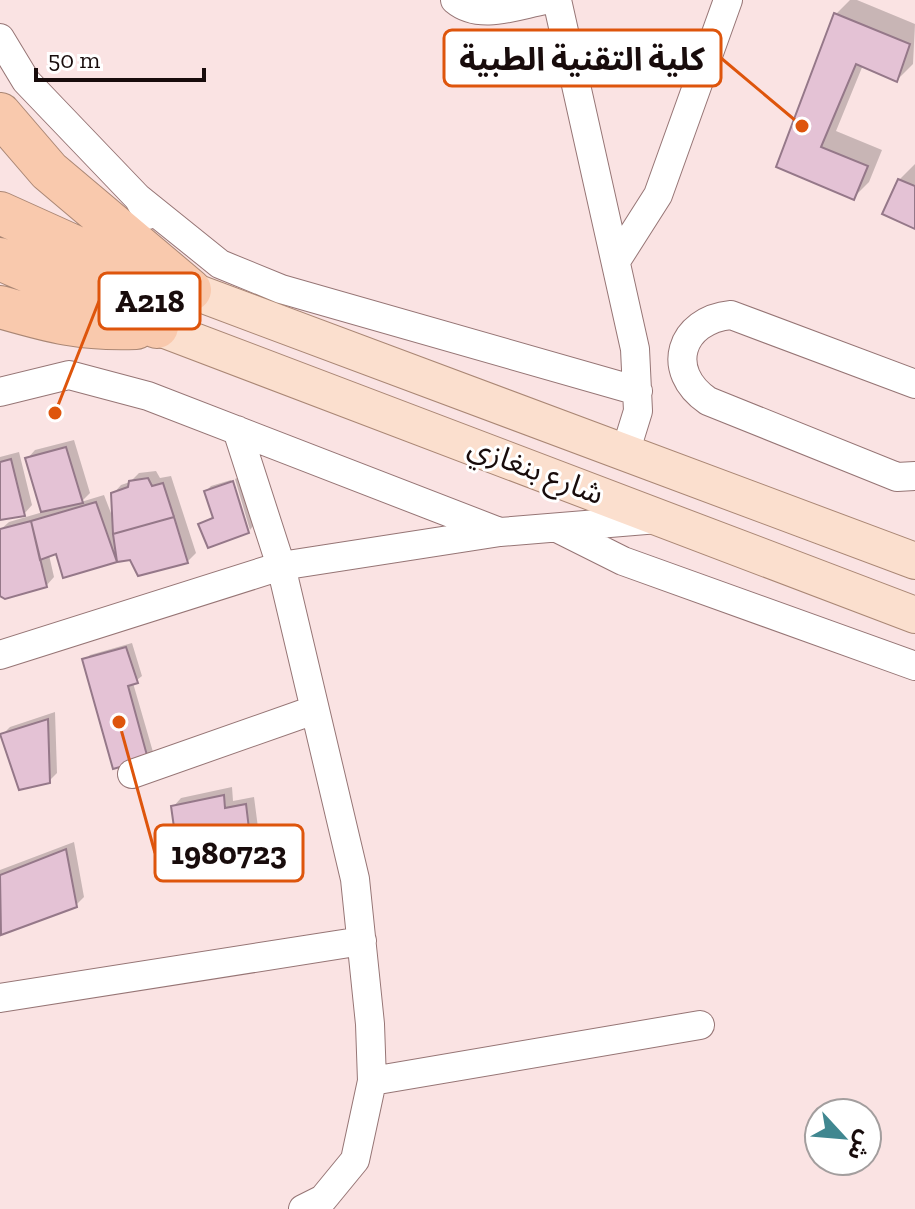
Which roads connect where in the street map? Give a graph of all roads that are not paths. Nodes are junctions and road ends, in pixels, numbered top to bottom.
1 (455, 0) edge
2 (546, 0) edge
3 (557, 0) edge
4 (728, 0) edge
5 (0, 38) edge
6 (0, 114) edge
7 (138, 198) junction
8 (0, 213) edge
9 (0, 259) edge
10 (616, 261) junction
11 (190, 290) junction
12 (0, 307) edge
13 (157, 327) junction
14 (915, 384) edge
15 (638, 391) junction
16 (0, 392) edge
17 (237, 430) junction
18 (625, 453) junction
19 (915, 476) edge
20 (664, 519) junction
21 (556, 527) junction
22 (500, 532) junction
23 (875, 546) junction
24 (915, 561) edge
25 (281, 566) junction
26 (858, 593) junction
27 (915, 615) edge
28 (0, 655) edge
29 (915, 666) edge
30 (314, 710) junction
31 (132, 774) dead end
32 (362, 941) junction
33 (0, 998) edge
34 (700, 1025) dead end
35 (372, 1081) junction
36 (303, 1209) edge

1 - 2 street
3 - 10 street
4 - 10 street
5 - 7 street
6 - 11 highway
7 - 11 street
7 - 15 street
8 - 11 highway
9 - 13 highway
10 - 15 street
11 - 18 main road, شارع بنغازي
12 - 13 highway
13 - 20 main road, شارع بنغازي
14 - 19 street
15 - 18 street
16 - 17 street
17 - 22 street
17 - 25 street
18 - 23 main road, شارع بنغازي
20 - 21 street
20 - 26 main road, شارع بنغازي
21 - 22 street
21 - 29 street
22 - 25 street
23 - 24 main road, شارع بنغازي
23 - 26 main road
25 - 28 street
25 - 30 street
26 - 27 main road, شارع بنغازي
30 - 31 street
30 - 32 street
32 - 33 street
32 - 35 street
34 - 35 street
35 - 36 street

